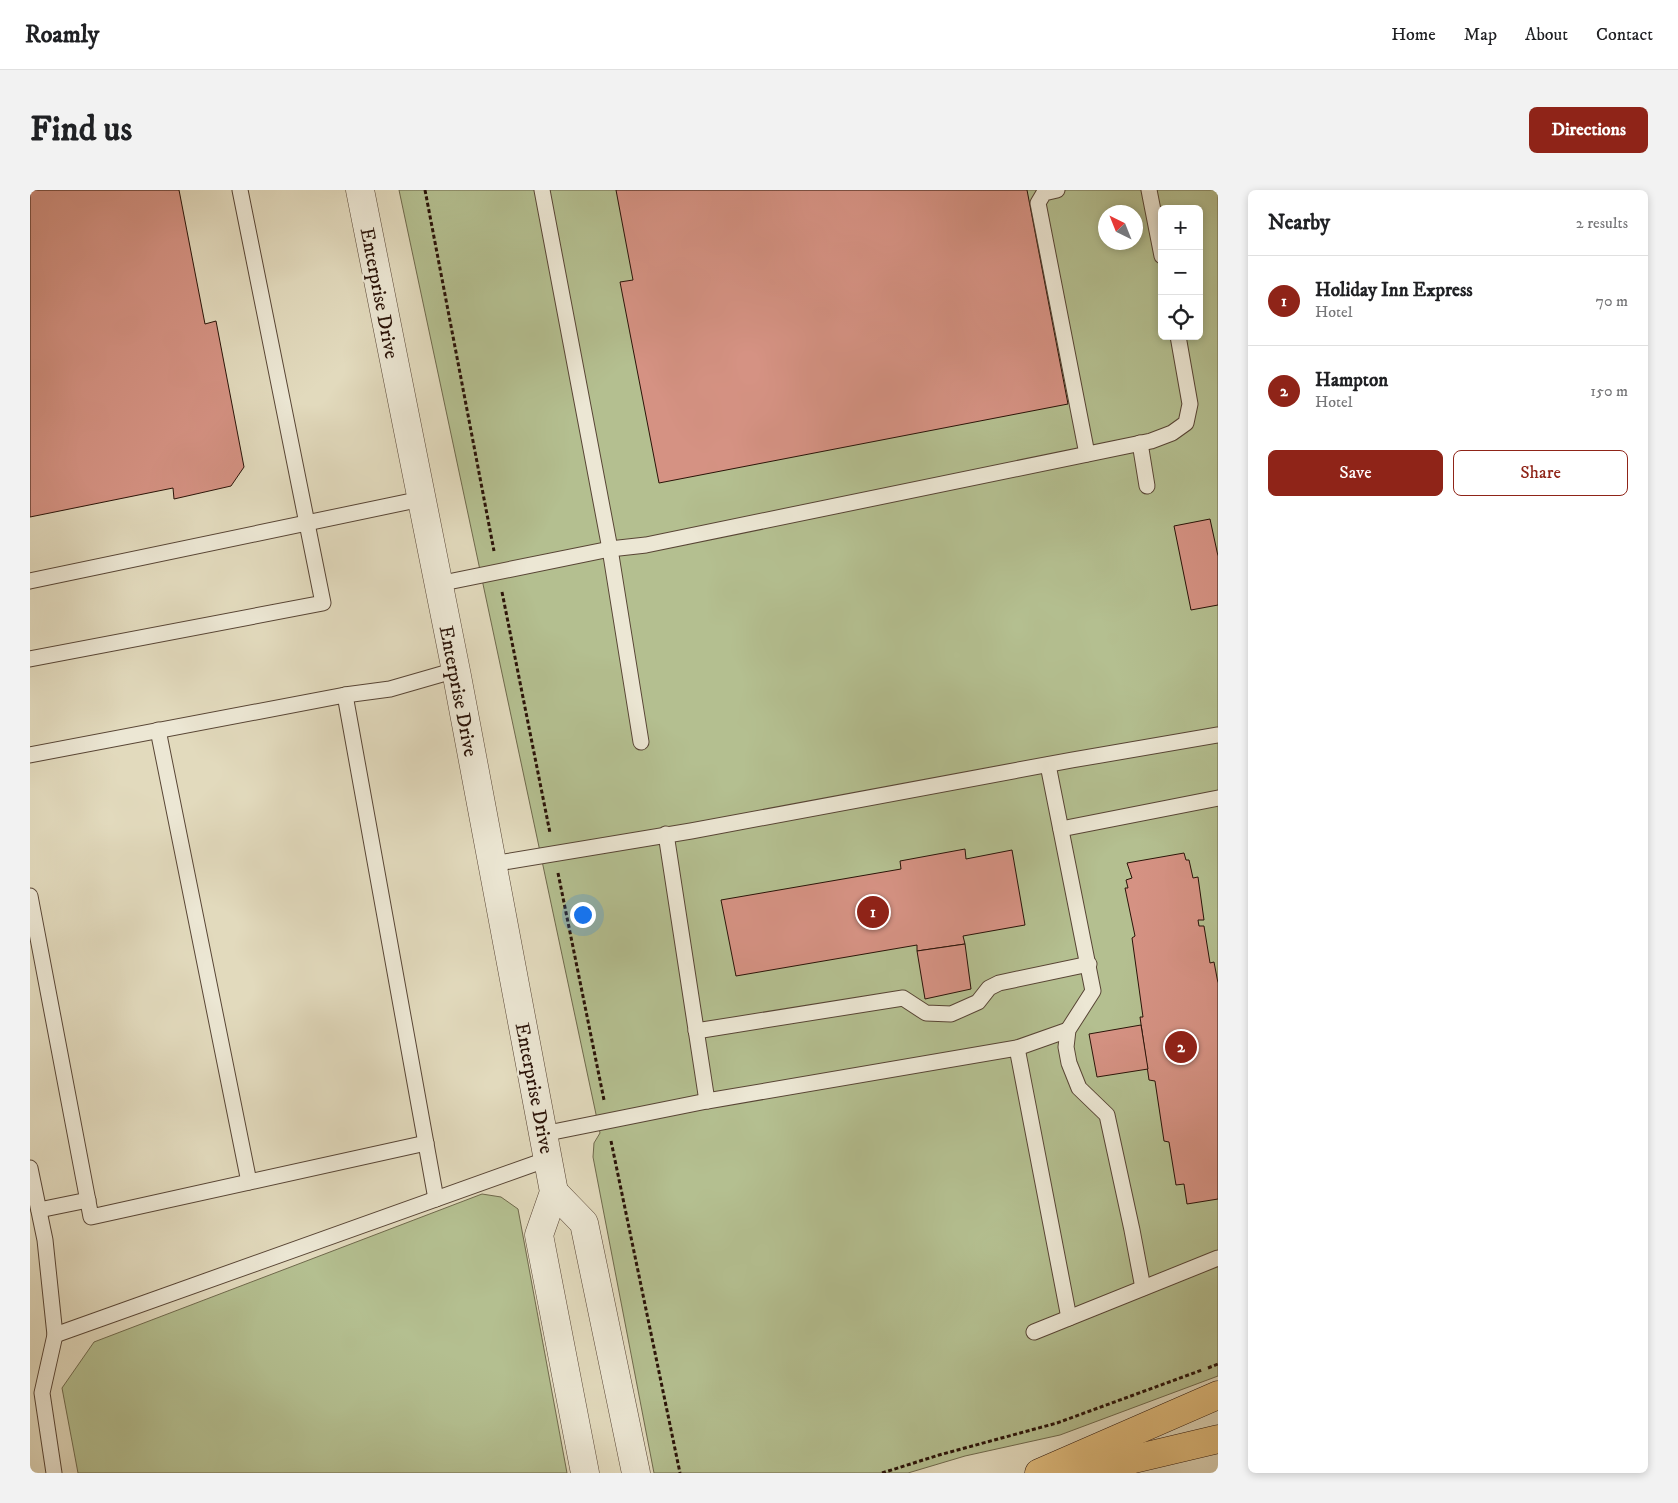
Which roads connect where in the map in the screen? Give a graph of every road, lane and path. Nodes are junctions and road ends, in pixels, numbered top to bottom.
1 (240, 190) edge
2 (360, 190) edge
3 (426, 190) edge
4 (542, 190) edge
5 (1058, 190) edge
6 (1149, 190) edge
7 (1161, 250) edge
8 (1179, 340) edge
9 (1140, 443) junction
10 (1087, 454) junction
11 (1147, 486) dead end
12 (421, 499) junction
13 (308, 523) junction
14 (610, 549) junction
15 (498, 572) junction
16 (30, 581) edge
17 (438, 584) junction
18 (30, 658) edge
19 (456, 670) junction
20 (345, 694) junction
21 (158, 730) junction
22 (1218, 735) edge
23 (641, 742) dead end
24 (30, 755) edge
25 (1048, 765) junction
26 (1218, 798) edge
27 (1061, 829) junction
28 (666, 834) junction
29 (554, 853) junction
30 (492, 864) junction
31 (30, 896) edge
32 (1088, 964) junction
33 (1068, 1030) junction
34 (696, 1031) junction
35 (1017, 1048) junction
36 (603, 1096) dead end
37 (708, 1102) junction
38 (611, 1140) dead end
39 (426, 1143) junction
40 (546, 1146) junction
41 (30, 1168) edge
42 (250, 1182) junction
43 (554, 1192) junction
44 (436, 1199) junction
45 (88, 1200) junction
46 (39, 1210) junction
47 (1218, 1258) edge
48 (1143, 1288) junction
49 (1069, 1318) junction
50 (1034, 1332) dead end
51 (55, 1335) junction
52 (1218, 1364) edge
53 (36, 1392) edge
54 (1218, 1395) edge
55 (1218, 1439) edge
56 (54, 1473) edge
57 (585, 1473) edge
58 (636, 1473) edge
59 (680, 1473) edge
60 (882, 1473) edge
61 (1039, 1473) edge
62 (1075, 1473) edge

1 - 13 lane
2 - 12 street, Enterprise Drive
3 - 15 path
4 - 14 lane
5 - 10 lane
6 - 7 lane
8 - 9 lane
9 - 10 lane
9 - 11 lane
10 - 14 lane
12 - 13 lane
12 - 17 street, Enterprise Drive
13 - 16 lane
13 - 18 lane
14 - 15 lane
14 - 23 lane
15 - 17 lane
15 - 29 path
17 - 19 street, Enterprise Drive
19 - 20 lane
19 - 30 street, Enterprise Drive
20 - 21 lane
20 - 39 lane
21 - 24 lane
21 - 42 lane
22 - 25 lane
25 - 27 lane
25 - 28 lane
26 - 27 lane
27 - 32 lane
28 - 29 lane
28 - 34 lane
29 - 30 lane
29 - 36 path
30 - 40 street, Enterprise Drive
31 - 45 lane
32 - 33 lane
32 - 34 lane
33 - 35 lane
33 - 48 lane
34 - 37 lane
35 - 37 lane
35 - 49 lane
37 - 40 lane
38 - 59 path
39 - 42 lane
39 - 44 lane
40 - 43 street, Enterprise Drive
40 - 44 lane
41 - 46 lane
42 - 45 lane
43 - 57 street, Enterprise Drive
43 - 58 street
44 - 51 lane
45 - 46 lane
46 - 51 lane
47 - 48 lane
48 - 49 lane
49 - 50 lane
51 - 53 lane
52 - 60 path
53 - 56 lane
54 - 61 highway
55 - 62 highway

